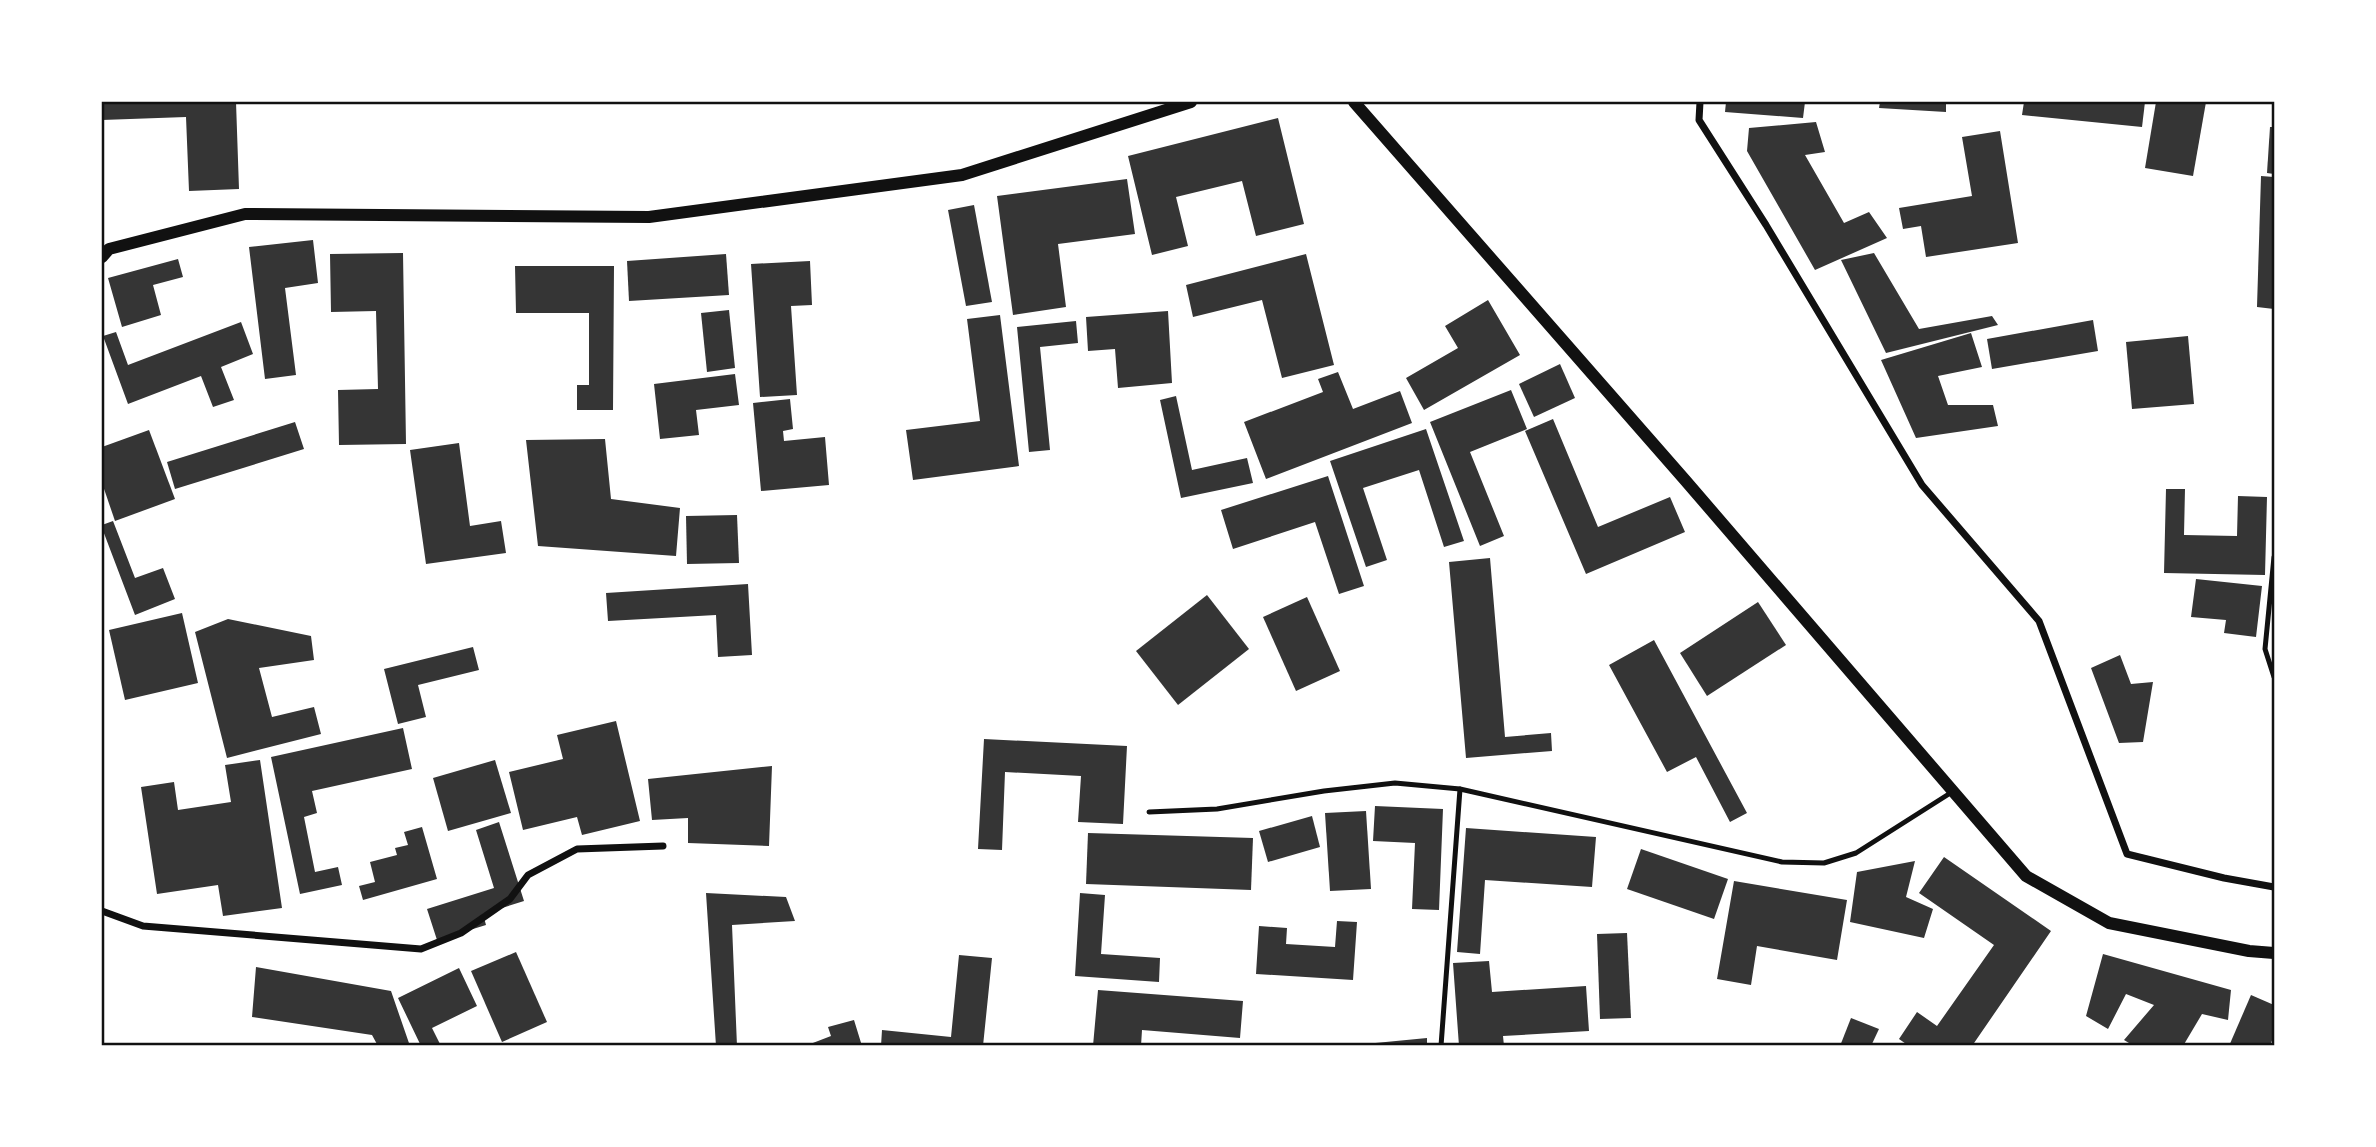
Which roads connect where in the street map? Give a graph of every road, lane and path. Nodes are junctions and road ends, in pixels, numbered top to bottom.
1 (1191, 102) edge
2 (1354, 102) edge
3 (1700, 102) edge
4 (102, 257) edge
5 (2274, 557) edge
6 (2274, 677) edge
7 (1461, 789) junction
8 (1952, 792) junction
9 (1149, 812) dead end
10 (663, 846) dead end
11 (2274, 887) edge
12 (102, 911) edge
13 (2274, 953) edge
14 (1441, 1045) edge

1 - 4 street
2 - 8 street
3 - 11 street
5 - 6 lane
7 - 8 lane
7 - 9 lane
7 - 14 lane
8 - 13 street
10 - 12 street

